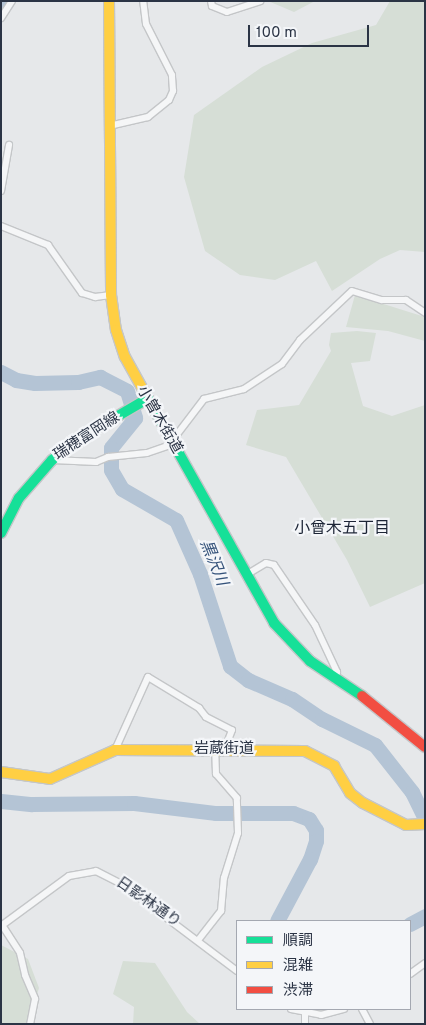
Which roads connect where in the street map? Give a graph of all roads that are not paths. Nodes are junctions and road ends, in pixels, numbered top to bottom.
1 (12, 1) edge
2 (109, 1) edge
3 (143, 1) edge
4 (211, 1) edge
5 (260, 1) edge
6 (1, 18) edge
7 (109, 126) junction
8 (9, 145) dead end
9 (1, 191) edge
10 (1, 226) edge
11 (111, 296) junction
12 (425, 313) edge
13 (144, 401) junction
14 (172, 442) junction
15 (52, 460) junction
16 (1, 533) edge
17 (246, 575) junction
18 (335, 680) junction
19 (425, 747) edge
20 (115, 750) junction
21 (219, 751) junction
22 (1, 772) edge
23 (425, 824) edge
24 (2, 925) edge
25 (199, 939) junction
26 (425, 962) edge
27 (236, 970) edge
28 (411, 973) edge
29 (294, 1010) edge
30 (340, 1010) edge
31 (363, 1010) edge
32 (305, 1014) junction
33 (30, 1024) edge
34 (305, 1024) edge
35 (370, 1024) edge

1 - 6 street
2 - 7 main road, 小曽木街道
3 - 7 street
4 - 5 street
7 - 11 main road, 小曽木街道
8 - 9 street
10 - 11 street
11 - 13 main road, 小曽木街道
12 - 14 street
13 - 14 main road, 小曽木街道
13 - 15 main road, 瑞穂富岡線
14 - 15 street
14 - 17 main road, 小曽木街道
15 - 16 main road, 瑞穂富岡線
17 - 18 main road, 小曽木街道
17 - 18 street
18 - 19 main road, 小曽木街道
20 - 21 main road, 岩蔵街道
20 - 21 street
20 - 22 main road, 岩蔵街道
21 - 23 main road, 岩蔵街道
21 - 25 street
24 - 25 street, 日影林通り
24 - 33 street
25 - 27 street, 日影林通り
26 - 28 street
29 - 32 street
30 - 32 street
31 - 35 street
32 - 34 street

